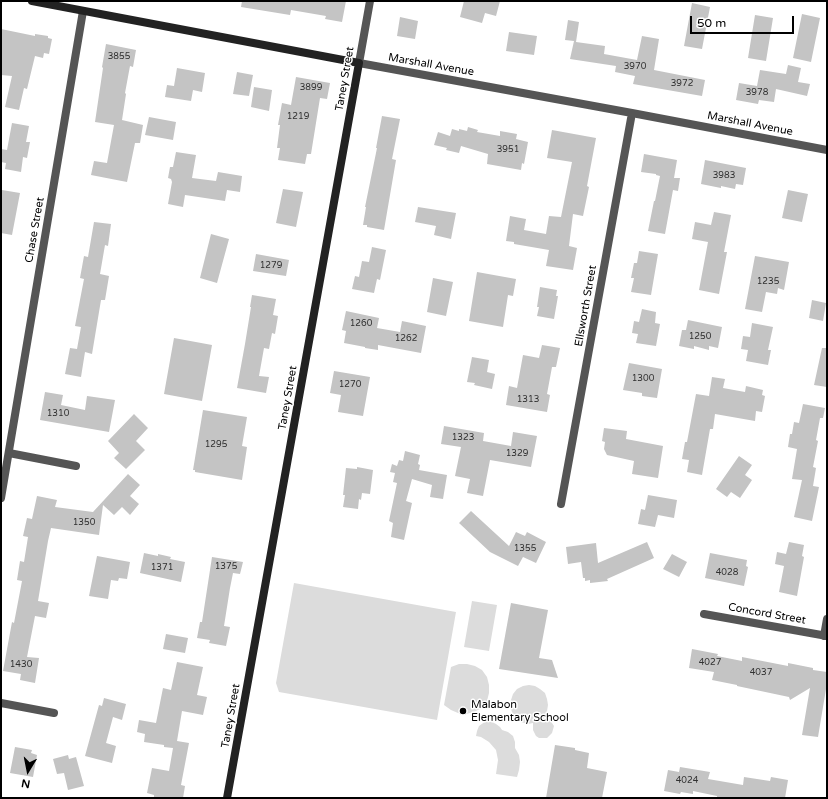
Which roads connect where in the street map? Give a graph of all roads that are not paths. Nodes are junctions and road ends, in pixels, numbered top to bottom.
1 (32, 1) edge
2 (370, 1) edge
3 (83, 11) junction
4 (359, 63) junction
5 (632, 113) junction
6 (827, 150) edge
7 (9, 453) junction
8 (76, 466) dead end
9 (1, 498) edge
10 (561, 504) dead end
11 (704, 614) dead end
12 (827, 619) edge
13 (825, 636) edge
14 (1, 703) edge
15 (54, 714) dead end
16 (227, 798) edge

1 - 3 street, Marshall Avenue
2 - 4 street, Taney Street
3 - 4 street, Marshall Avenue
3 - 7 street, Chase Street
4 - 5 street, Marshall Avenue
4 - 16 street, Taney Street
5 - 6 street, Marshall Avenue
5 - 10 street, Ellsworth Street
7 - 8 street
7 - 9 street, Chase Street
11 - 13 street, Concord Street
12 - 13 street
14 - 15 street

